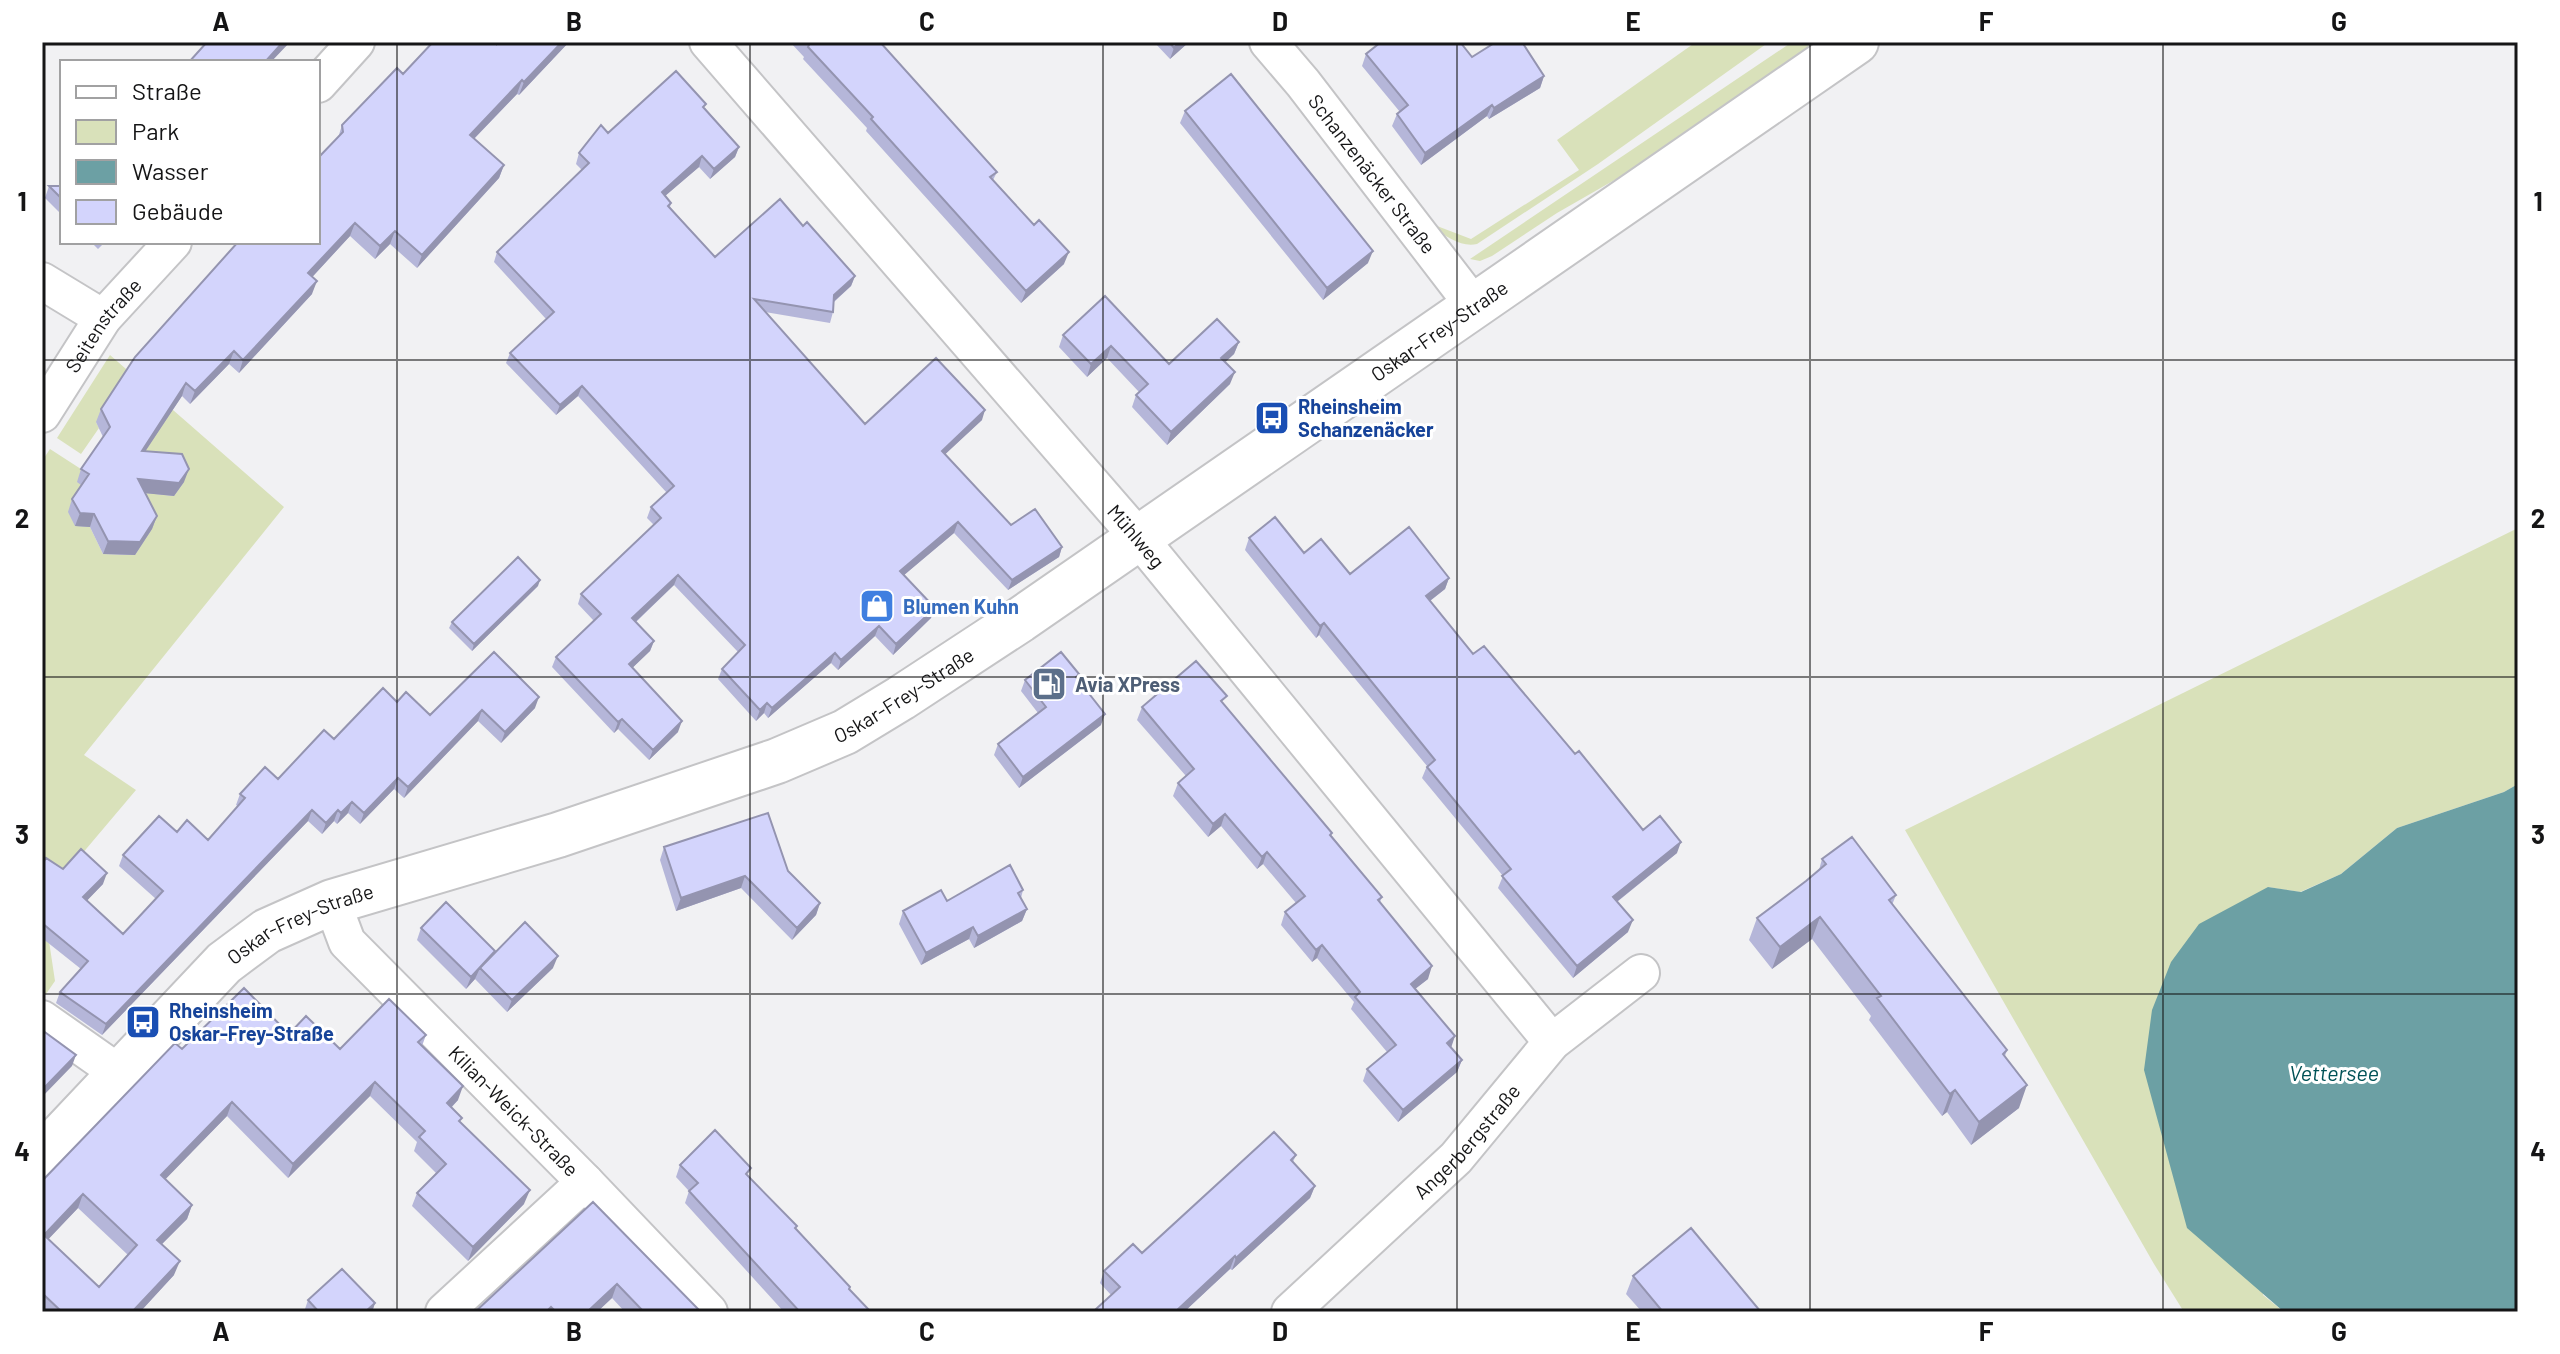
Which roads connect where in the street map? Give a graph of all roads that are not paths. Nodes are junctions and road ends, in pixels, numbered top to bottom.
1 (356, 42) edge
2 (708, 42) edge
3 (1268, 42) edge
4 (1856, 42) edge
5 (320, 82) edge
6 (171, 244) edge
7 (42, 281) edge
8 (1475, 307) junction
9 (103, 318) junction
10 (42, 414) edge
11 (1138, 537) junction
12 (332, 902) junction
13 (1641, 973) dead end
14 (42, 1019) edge
15 (1552, 1042) junction
16 (119, 1073) junction
17 (42, 1156) edge
18 (585, 1182) junction
19 (444, 1312) edge
20 (709, 1312) edge
21 (1290, 1312) edge

1 - 5 street
2 - 11 street, Mühlweg
3 - 8 street, Schanzenäcker Straße
4 - 8 street, Oskar-Frey-Straße
6 - 9 street, Seitenstraße
7 - 9 street
8 - 11 street, Oskar-Frey-Straße
9 - 10 street, Seitenstraße
11 - 12 street, Oskar-Frey-Straße
11 - 15 street, Mühlweg
12 - 16 street, Oskar-Frey-Straße
12 - 18 street, Kilian-Weick-Straße
13 - 15 street, Angerbergstraße
14 - 16 street
15 - 21 street, Angerbergstraße
16 - 17 street, Oskar-Frey-Straße
18 - 19 street
18 - 20 street, Kilian-Weick-Straße

